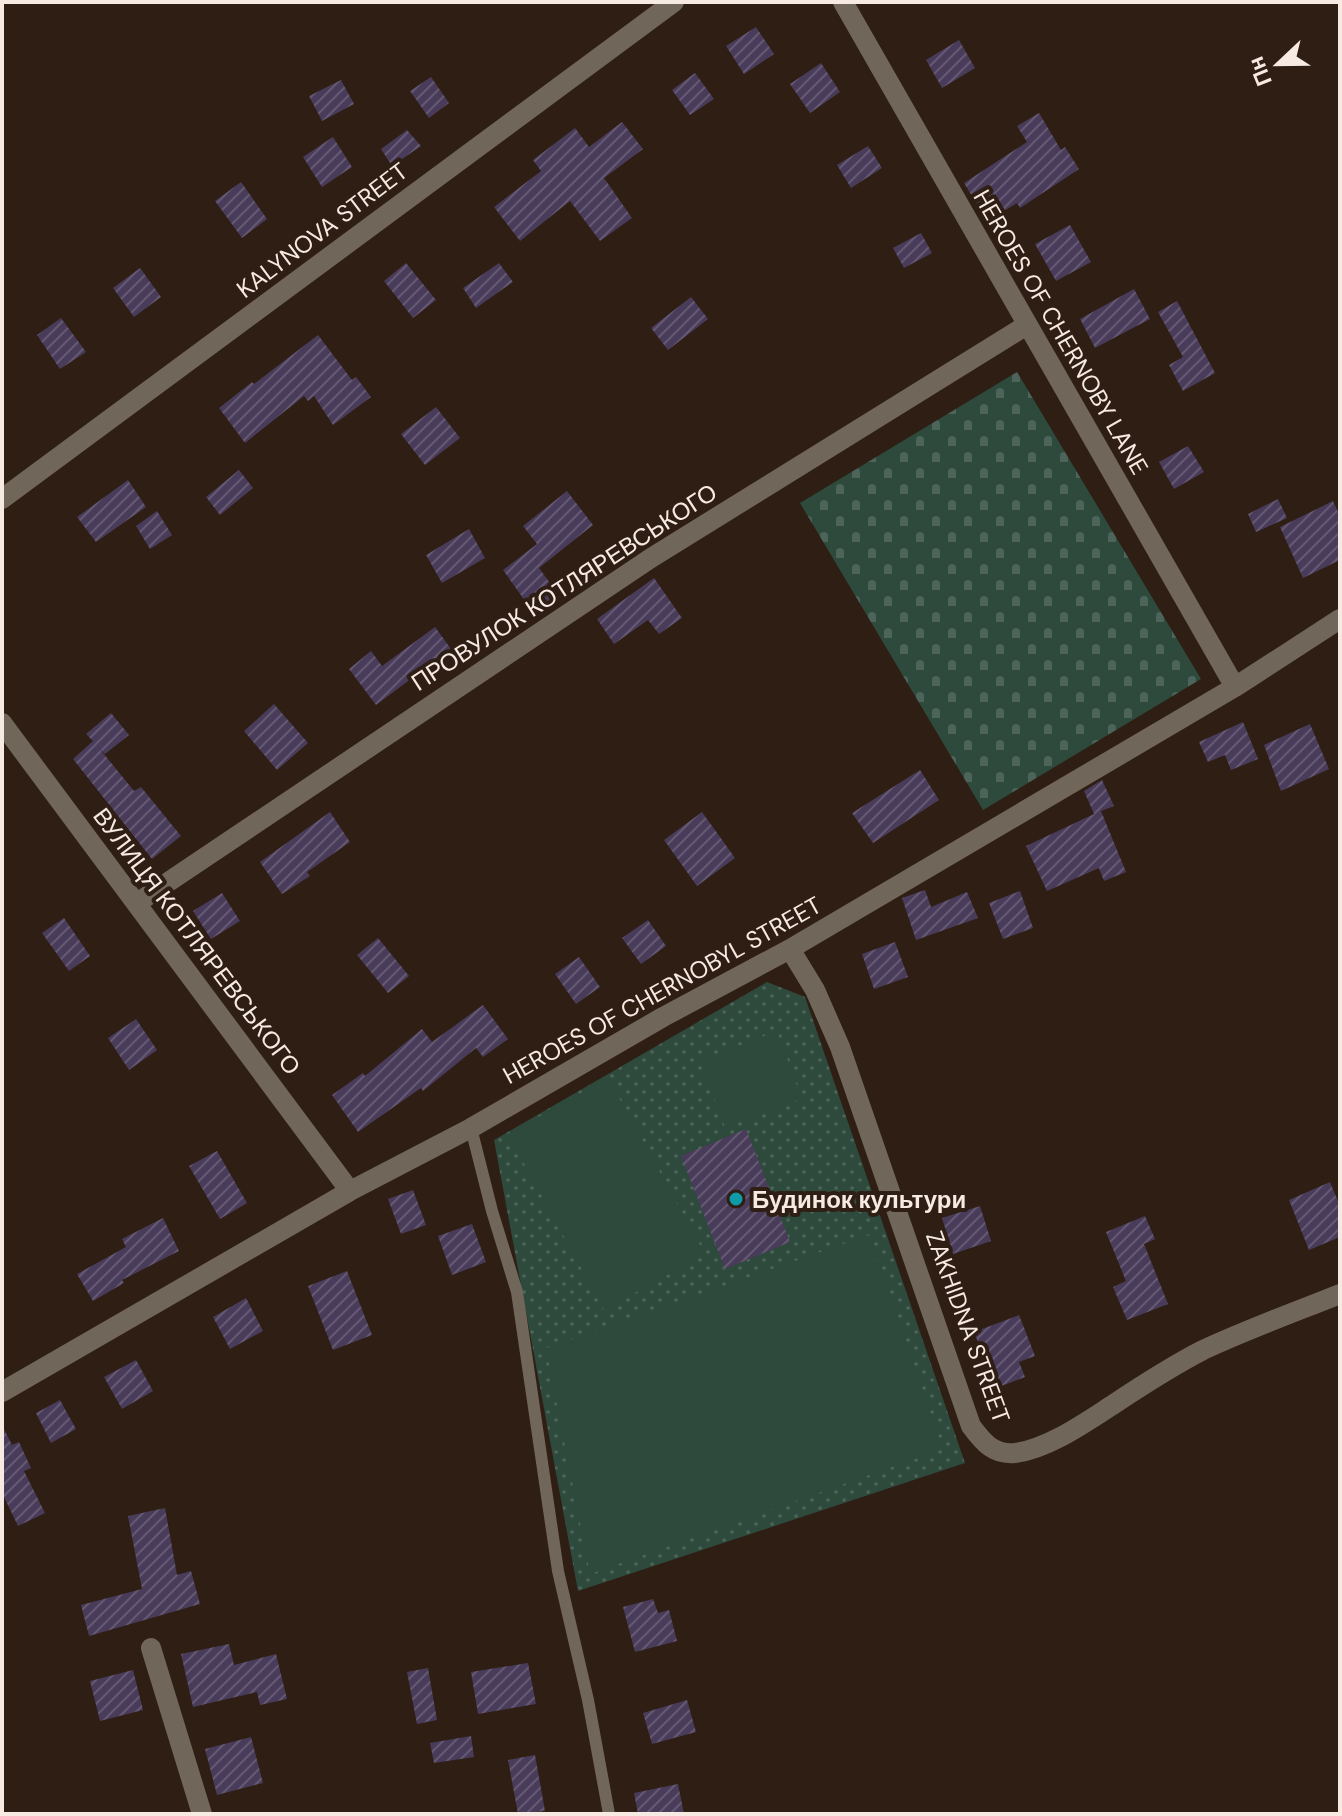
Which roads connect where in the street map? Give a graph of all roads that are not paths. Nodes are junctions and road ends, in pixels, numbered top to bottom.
1 (674, 2) edge
2 (843, 2) edge
3 (1027, 325) junction
4 (2, 499) edge
5 (1340, 619) edge
6 (1235, 687) junction
7 (2, 723) edge
8 (137, 903) junction
9 (790, 949) junction
10 (471, 1128) junction
11 (350, 1191) junction
12 (1340, 1294) edge
13 (2, 1392) edge
14 (151, 1648) dead end
15 (202, 1814) edge
16 (609, 1814) edge

1 - 4 street, KALYNOVA STREET
2 - 3 street, HEROES OF CHERNOBY LANE
3 - 6 street, HEROES OF CHERNOBY LANE
3 - 8 street, ПРОВУЛОК КОТЛЯРЕВСЬКОГО
5 - 6 street, HEROES OF CHERNOBYL STREET
6 - 9 street, HEROES OF CHERNOBYL STREET
7 - 8 street, ВУЛИЦЯ КОТЛЯРЕВСЬКОГО
8 - 11 street, ВУЛИЦЯ КОТЛЯРЕВСЬКОГО
9 - 10 street, HEROES OF CHERNOBYL STREET
9 - 12 street, ZAKHIDNA STREET
10 - 11 street, HEROES OF CHERNOBYL STREET
10 - 16 lane
11 - 13 street, HEROES OF CHERNOBYL STREET
14 - 15 street

